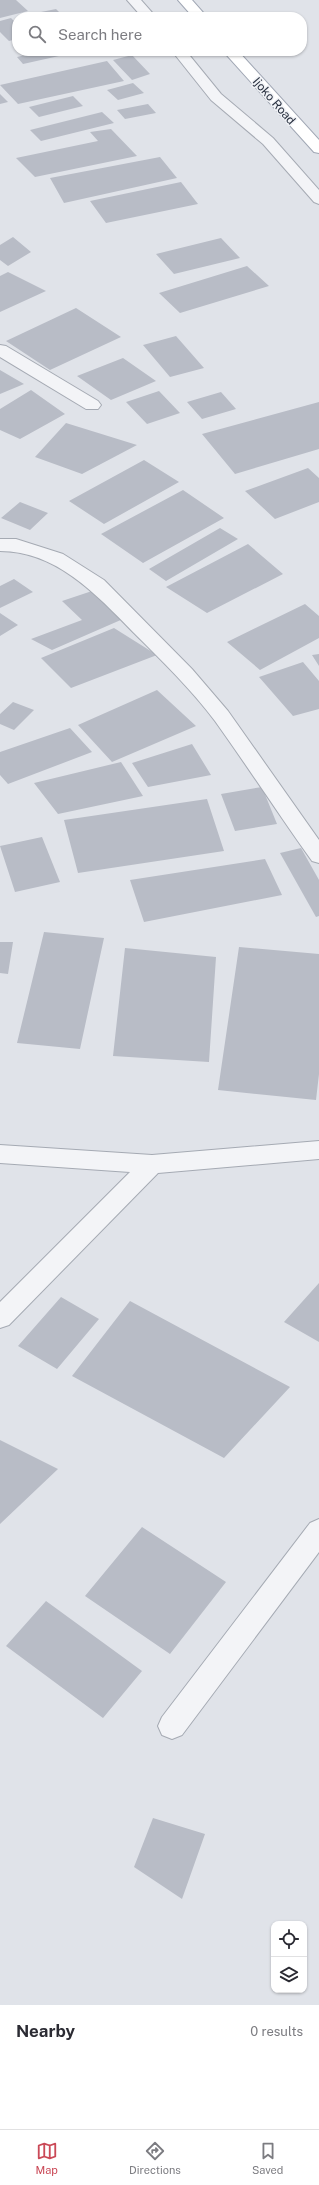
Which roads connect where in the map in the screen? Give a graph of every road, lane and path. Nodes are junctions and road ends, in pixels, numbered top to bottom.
1 (134, 0) edge
2 (185, 0) edge
3 (145, 12) edge
4 (196, 12) edge
5 (183, 56) edge
6 (235, 56) edge
7 (319, 149) edge
8 (319, 200) edge
9 (0, 350) edge
10 (92, 405) dead end
11 (0, 545) edge
12 (319, 856) edge
13 (319, 1150) edge
14 (0, 1154) edge
15 (152, 1164) junction
16 (0, 1318) edge
17 (319, 1531) edge
18 (172, 1726) dead end

1 - 3 street
2 - 4 main road
5 - 8 street
6 - 7 main road, Ijoko Road
9 - 10 street
11 - 12 street
13 - 15 street
14 - 15 street
15 - 16 street
17 - 18 street

